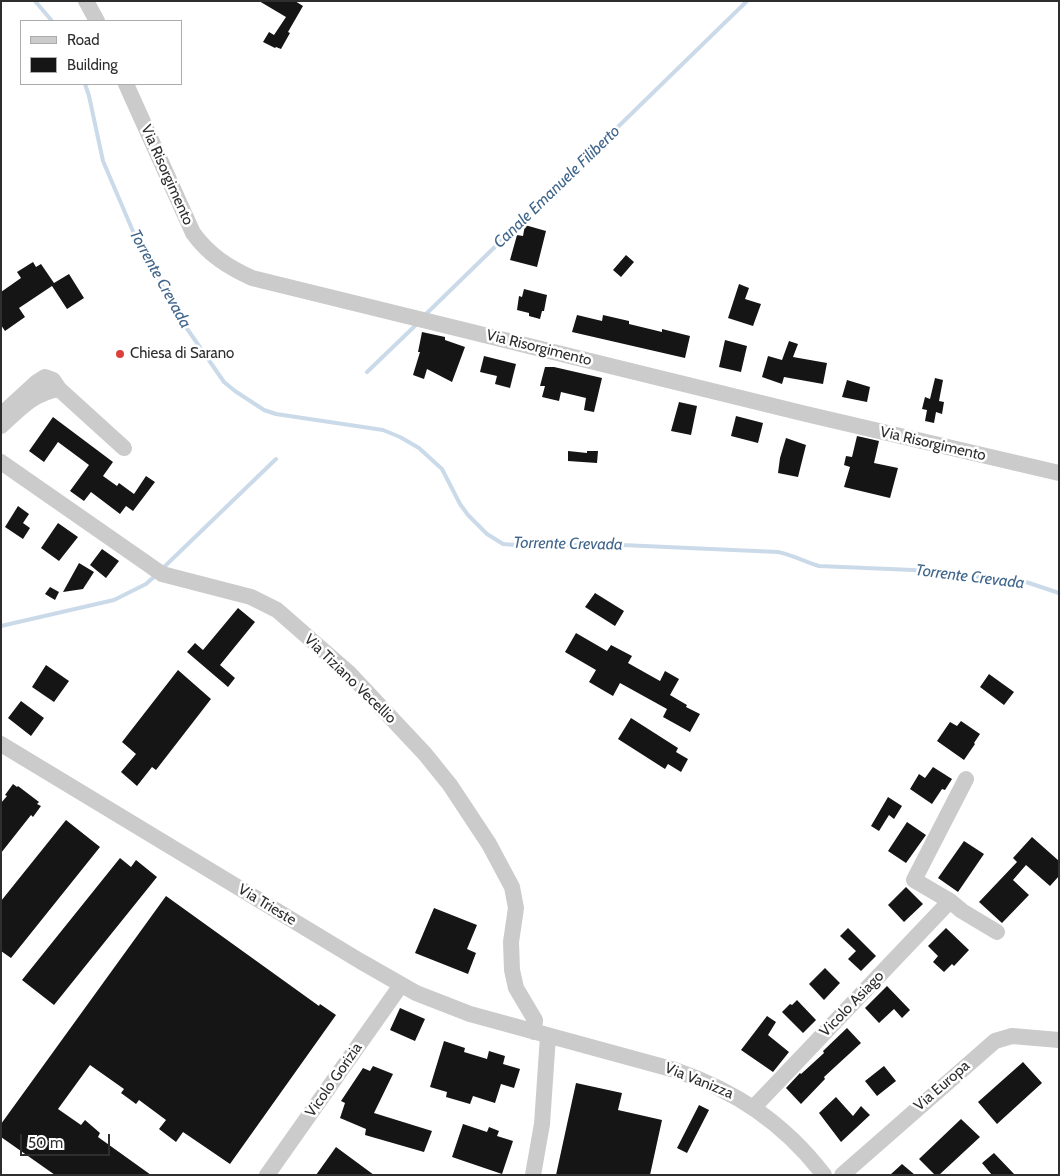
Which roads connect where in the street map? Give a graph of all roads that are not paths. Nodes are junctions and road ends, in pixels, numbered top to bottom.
1 (86, 1) edge
2 (96, 20) edge
3 (126, 85) edge
4 (59, 389) junction
5 (1, 415) edge
6 (1, 426) edge
7 (124, 448) dead end
8 (1, 462) edge
9 (1059, 473) edge
10 (1, 744) edge
11 (966, 779) dead end
12 (950, 901) junction
13 (997, 932) dead end
14 (402, 985) junction
15 (541, 1034) junction
16 (1059, 1040) edge
17 (754, 1107) junction
18 (267, 1175) edge
19 (533, 1175) edge
20 (824, 1175) edge
21 (842, 1175) edge

1 - 2 street
3 - 9 street, Via Risorgimento
4 - 5 street
4 - 6 street
4 - 7 street
8 - 15 street, Via Tiziano Vecellio
10 - 14 street, Via Trieste
11 - 12 street
12 - 13 street
12 - 17 street, Vicolo Asiago
14 - 15 street, Via Trieste
14 - 18 street, Vicolo Gorizia
15 - 17 street, Via Vanizza
15 - 19 street, Via Tiziano Vecellio
16 - 21 street, Via Europa
17 - 20 street, Via Vanizza

